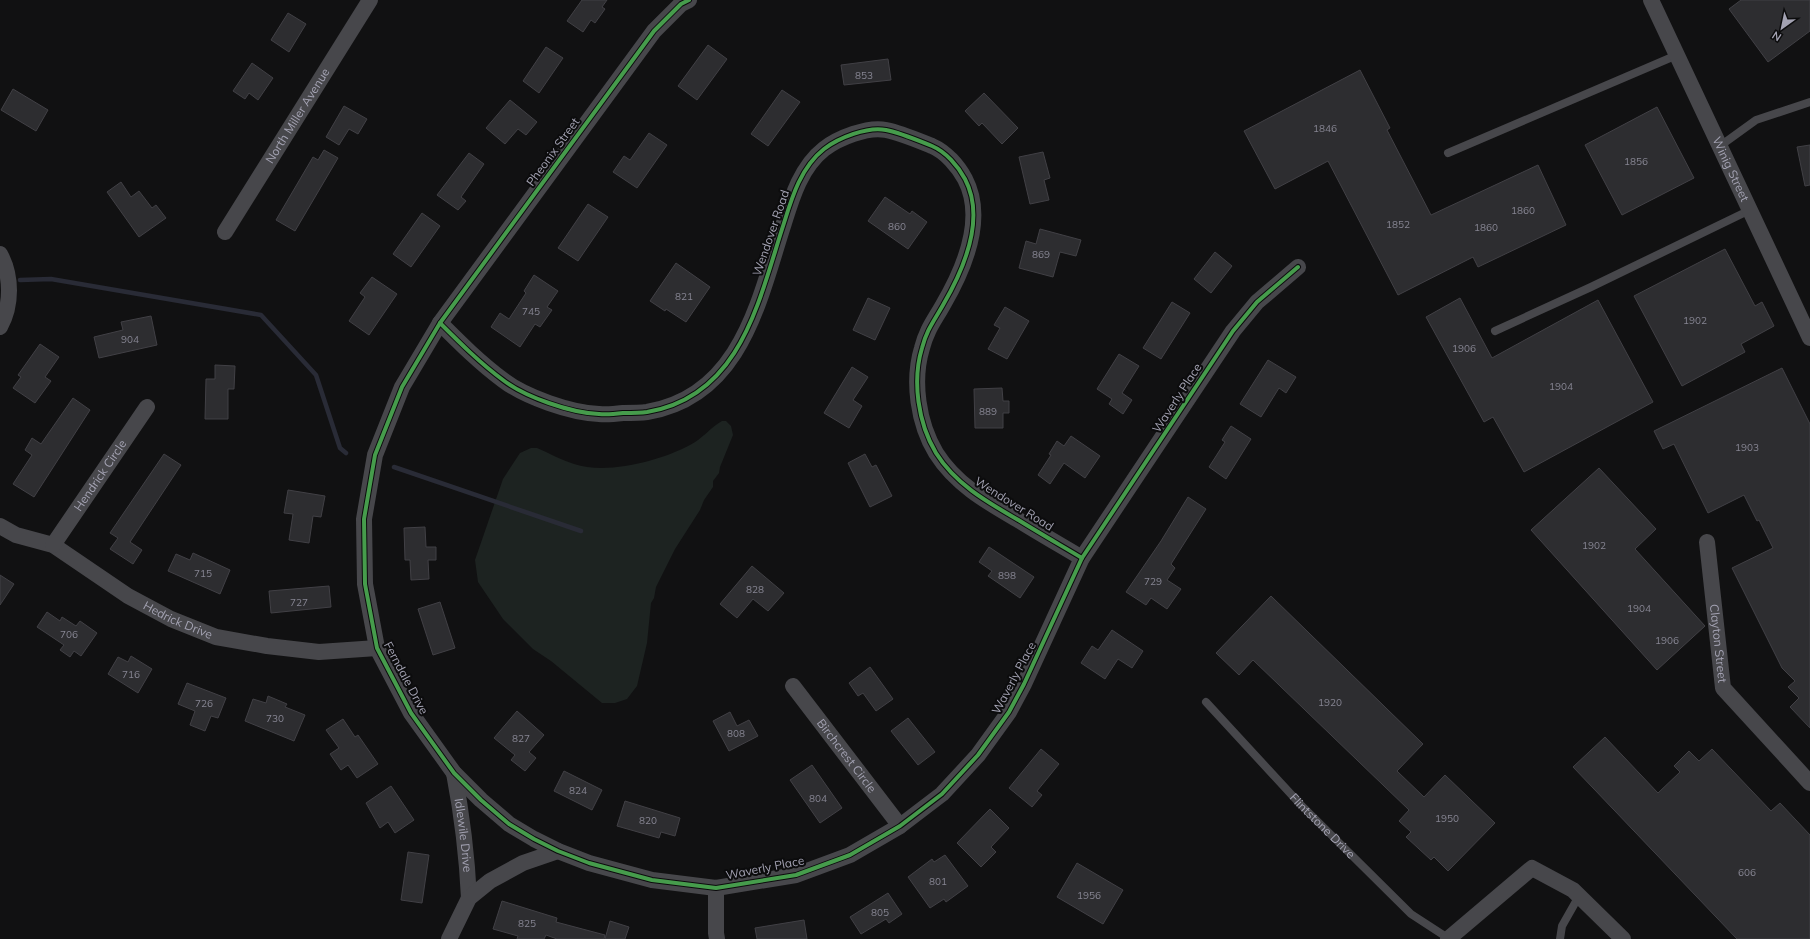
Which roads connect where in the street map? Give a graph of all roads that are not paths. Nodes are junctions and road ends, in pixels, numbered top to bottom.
1 (370, 0) edge
2 (690, 0) edge
3 (1651, 0) edge
4 (1677, 55) junction
5 (1810, 102) edge
6 (1720, 146) junction
7 (1448, 153) dead end
8 (1750, 210) junction
9 (224, 232) dead end
10 (0, 254) edge
11 (1298, 267) dead end
12 (440, 323) junction
13 (0, 327) edge
14 (1495, 331) dead end
15 (1810, 338) edge
16 (147, 407) dead end
17 (0, 526) edge
18 (1707, 542) dead end
19 (53, 545) junction
20 (1082, 558) junction
21 (377, 648) junction
22 (793, 686) dead end
23 (1206, 702) dead end
24 (454, 773) junction
25 (1810, 783) edge
26 (900, 826) junction
27 (558, 851) junction
28 (716, 888) junction
29 (1579, 896) junction
30 (469, 898) junction
31 (449, 939) edge
32 (717, 939) edge
33 (1448, 939) edge
34 (1560, 939) edge
35 (1623, 939) edge

1 - 9 street, North Miller Avenue
2 - 12 street, Pheonix Street
3 - 4 street, Winig Street
4 - 6 street, Winig Street
4 - 7 lane
5 - 6 lane
6 - 8 street, Winig Street
8 - 14 lane
8 - 15 street, Winig Street
10 - 13 street
11 - 20 street, Waverly Place
12 - 20 street, Wendover Road
12 - 21 street, Ferndale Drive
16 - 19 street, Hendrick Circle
17 - 19 street, Hedrick Drive
18 - 25 street, Clayton Street
19 - 21 street, Hedrick Drive
20 - 26 street, Waverly Place
21 - 24 street, Ferndale Drive
22 - 26 street, Birchcrest Circle
23 - 33 lane, Flintstone Drive
24 - 27 street, Ferndale Drive
24 - 30 street, Idlewile Drive
26 - 28 street, Waverly Place
27 - 28 street, Waverly Place
27 - 30 street, Idlewile Drive
28 - 32 street
29 - 33 street, Flintstone Drive
29 - 34 lane
29 - 35 street, Flintstone Drive
30 - 31 street, Idlewile Drive

